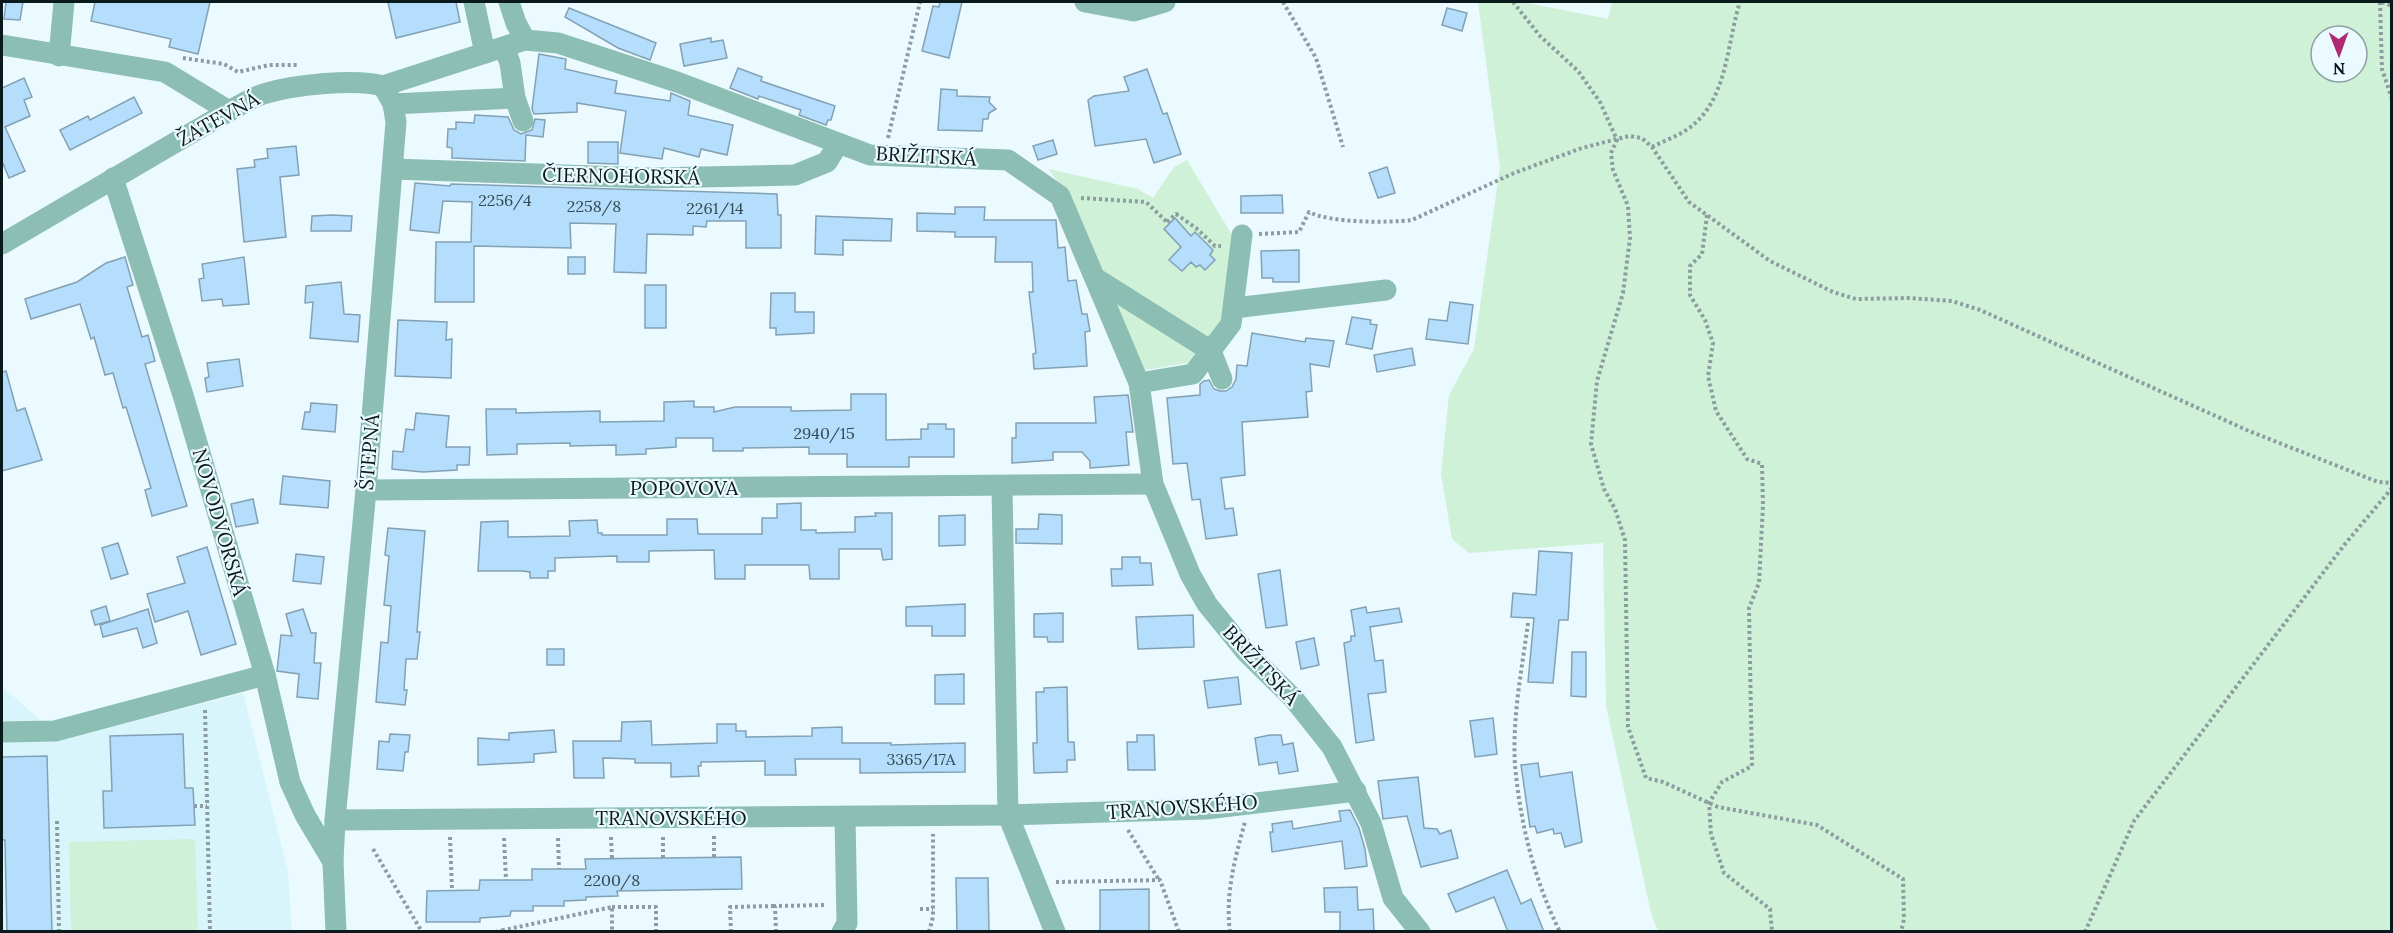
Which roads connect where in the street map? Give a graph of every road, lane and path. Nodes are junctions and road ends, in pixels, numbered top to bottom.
1 (64, 2) edge
2 (474, 2) edge
3 (509, 2) edge
4 (921, 2) edge
5 (1085, 2) edge
6 (1166, 2) edge
7 (1283, 2) edge
8 (1513, 2) edge
9 (1740, 2) edge
10 (2381, 2) edge
11 (2391, 6) edge
12 (525, 40) junction
13 (2, 45) edge
14 (495, 50) junction
15 (58, 56) junction
16 (176, 57) dead end
17 (310, 64) dead end
18 (388, 95) junction
19 (515, 98) junction
20 (2391, 99) edge
21 (229, 111) junction
22 (523, 121) dead end
23 (1617, 140) junction
24 (838, 144) junction
25 (1343, 147) dead end
26 (1652, 147) junction
27 (870, 155) junction
28 (393, 169) junction
29 (113, 178) junction
30 (1060, 196) junction
31 (1707, 215) junction
32 (1242, 235) junction
33 (2, 244) edge
34 (1095, 278) junction
35 (1386, 290) dead end
36 (1234, 308) junction
37 (1211, 351) junction
38 (1222, 379) dead end
39 (1139, 383) junction
40 (2391, 483) edge
41 (1153, 484) junction
42 (1002, 487) junction
43 (2391, 488) edge
44 (366, 490) junction
45 (1528, 623) dead end
46 (265, 675) junction
47 (203, 692) junction
48 (2, 732) edge
49 (1356, 791) junction
50 (1709, 803) junction
51 (1250, 804) junction
52 (194, 806) dead end
53 (207, 806) junction
54 (1008, 815) junction
55 (845, 817) junction
56 (335, 820) junction
57 (57, 821) dead end
58 (1124, 824) dead end
59 (933, 831) dead end
60 (714, 832) dead end
61 (611, 833) dead end
62 (662, 833) dead end
63 (450, 835) dead end
64 (558, 841) dead end
65 (504, 842) dead end
66 (373, 849) dead end
67 (714, 857) dead end
68 (663, 858) dead end
69 (612, 859) dead end
70 (333, 862) junction
71 (559, 869) dead end
72 (506, 880) dead end
73 (1160, 880) junction
74 (1052, 882) dead end
75 (452, 890) dead end
76 (826, 905) dead end
77 (775, 906) junction
78 (612, 907) junction
79 (920, 909) dead end
80 (933, 909) junction
81 (504, 931) edge
82 (59, 932) edge
83 (210, 932) edge
84 (336, 932) edge
85 (422, 932) edge
86 (495, 932) edge
87 (612, 932) edge
88 (656, 932) edge
89 (731, 932) edge
90 (776, 932) edge
91 (842, 932) edge
92 (929, 932) edge
93 (1055, 932) edge
94 (1179, 932) edge
95 (1230, 932) edge
96 (1420, 932) edge
97 (1560, 932) edge
98 (1772, 932) edge
99 (1901, 932) edge
100 (2085, 932) edge

1 - 15 street
2 - 14 street
3 - 12 street
4 - 27 path
5 - 6 street
7 - 25 path
8 - 23 path
9 - 26 path
10 - 11 path
10 - 20 path
12 - 14 street, ŽATEVNÁ
12 - 24 street, BRIŽITSKÁ
13 - 15 street
14 - 18 street, ŽATEVNÁ
14 - 19 street
15 - 21 street
16 - 17 path
18 - 19 street
18 - 21 street, ŽATEVNÁ
18 - 28 street, ŠTEPNÁ
19 - 22 street
21 - 29 street, ŽATEVNÁ
23 - 26 path
23 - 32 path
23 - 50 path
24 - 27 street, BRIŽITSKÁ
24 - 28 street, ČIERNOHORSKÁ
26 - 31 path
27 - 30 street, BRIŽITSKÁ
28 - 44 street, ŠTEPNÁ
29 - 33 street, ŽATEVNÁ
29 - 46 street, NOVODVORSKÁ
30 - 32 path
30 - 34 street, BRIŽITSKÁ
31 - 40 path
31 - 50 path
32 - 36 street
34 - 37 street
34 - 39 street, BRIŽITSKÁ
35 - 36 street
36 - 37 street
37 - 38 street
37 - 39 street
39 - 41 street, BRIŽITSKÁ
41 - 42 street, POPOVOVA
41 - 49 street, BRIŽITSKÁ
42 - 44 street, POPOVOVA
42 - 54 street
43 - 100 path
44 - 56 street, ŠTEPNÁ
45 - 97 path
46 - 47 street
46 - 70 street, NOVODVORSKÁ
47 - 48 street
47 - 53 path
49 - 51 street, TRANOVSKÉHO
49 - 96 street, BRIŽITSKÁ
50 - 98 path
50 - 99 path
51 - 54 street, TRANOVSKÉHO
51 - 95 path
52 - 53 path
53 - 83 path
54 - 55 street, TRANOVSKÉHO
54 - 93 street
55 - 56 street, TRANOVSKÉHO
55 - 91 street
56 - 70 street, ŠTEPNÁ
57 - 82 path
58 - 73 path
59 - 80 path
60 - 67 path
61 - 69 path
62 - 68 path
63 - 75 path
64 - 71 path
65 - 72 path
66 - 85 path
70 - 84 street, ŠTEPNÁ
73 - 74 path
73 - 94 path
76 - 77 path
77 - 89 path
77 - 90 path
78 - 81 path
78 - 87 path
78 - 88 path
79 - 80 path
80 - 92 path
81 - 86 path

